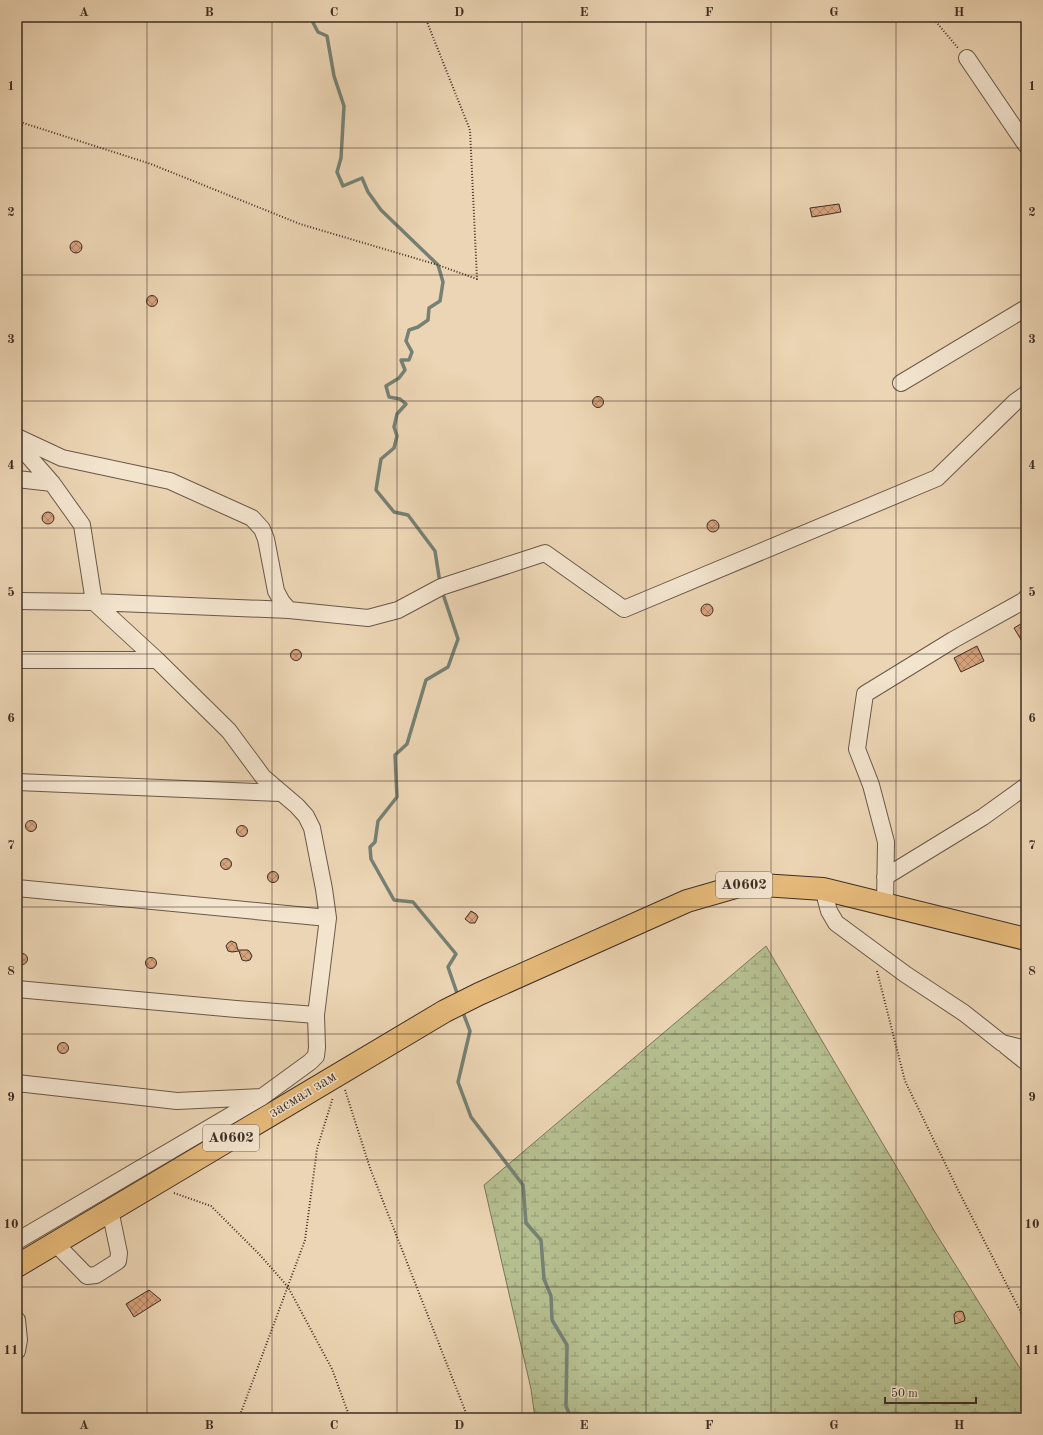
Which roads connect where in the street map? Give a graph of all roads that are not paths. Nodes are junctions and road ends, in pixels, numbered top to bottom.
1 (967, 58) road end
2 (1026, 145) edge
3 (1026, 308) edge
4 (901, 383) dead end
5 (1026, 394) edge
6 (17, 437) edge
7 (17, 443) edge
8 (17, 479) edge
9 (52, 483) junction
10 (1026, 598) edge
11 (17, 600) edge
12 (94, 602) junction
13 (289, 610) junction
14 (17, 660) edge
15 (157, 660) junction
16 (17, 782) edge
17 (1026, 786) edge
18 (281, 793) junction
19 (885, 876) junction
20 (17, 888) edge
21 (823, 889) junction
22 (885, 904) junction
23 (328, 918) junction
24 (1026, 939) edge
25 (17, 989) edge
26 (316, 1015) junction
27 (1002, 1043) junction
28 (1026, 1049) edge
29 (1026, 1062) edge
30 (17, 1083) edge
31 (262, 1097) junction
32 (110, 1210) junction
33 (17, 1241) edge
34 (55, 1243) junction
35 (17, 1266) edge
36 (17, 1320) edge
37 (17, 1351) edge

1 - 2 street
3 - 4 street
5 - 13 street
6 - 13 street
7 - 9 street
8 - 9 street
9 - 12 street
10 - 19 street
11 - 12 street
12 - 13 street
12 - 15 street
14 - 15 street
15 - 18 street
16 - 18 street
17 - 19 street
18 - 23 street
19 - 22 street
20 - 23 street
21 - 22 highway, A0602
21 - 27 street
21 - 32 highway, засмал зам / A0602
22 - 24 highway, A0602
23 - 26 street
25 - 26 street
26 - 31 street
27 - 28 street
27 - 29 street
30 - 31 street
31 - 33 street
32 - 34 highway, засмал зам / A0602
32 - 34 street
34 - 35 highway, засмал зам / A0602
36 - 37 street

